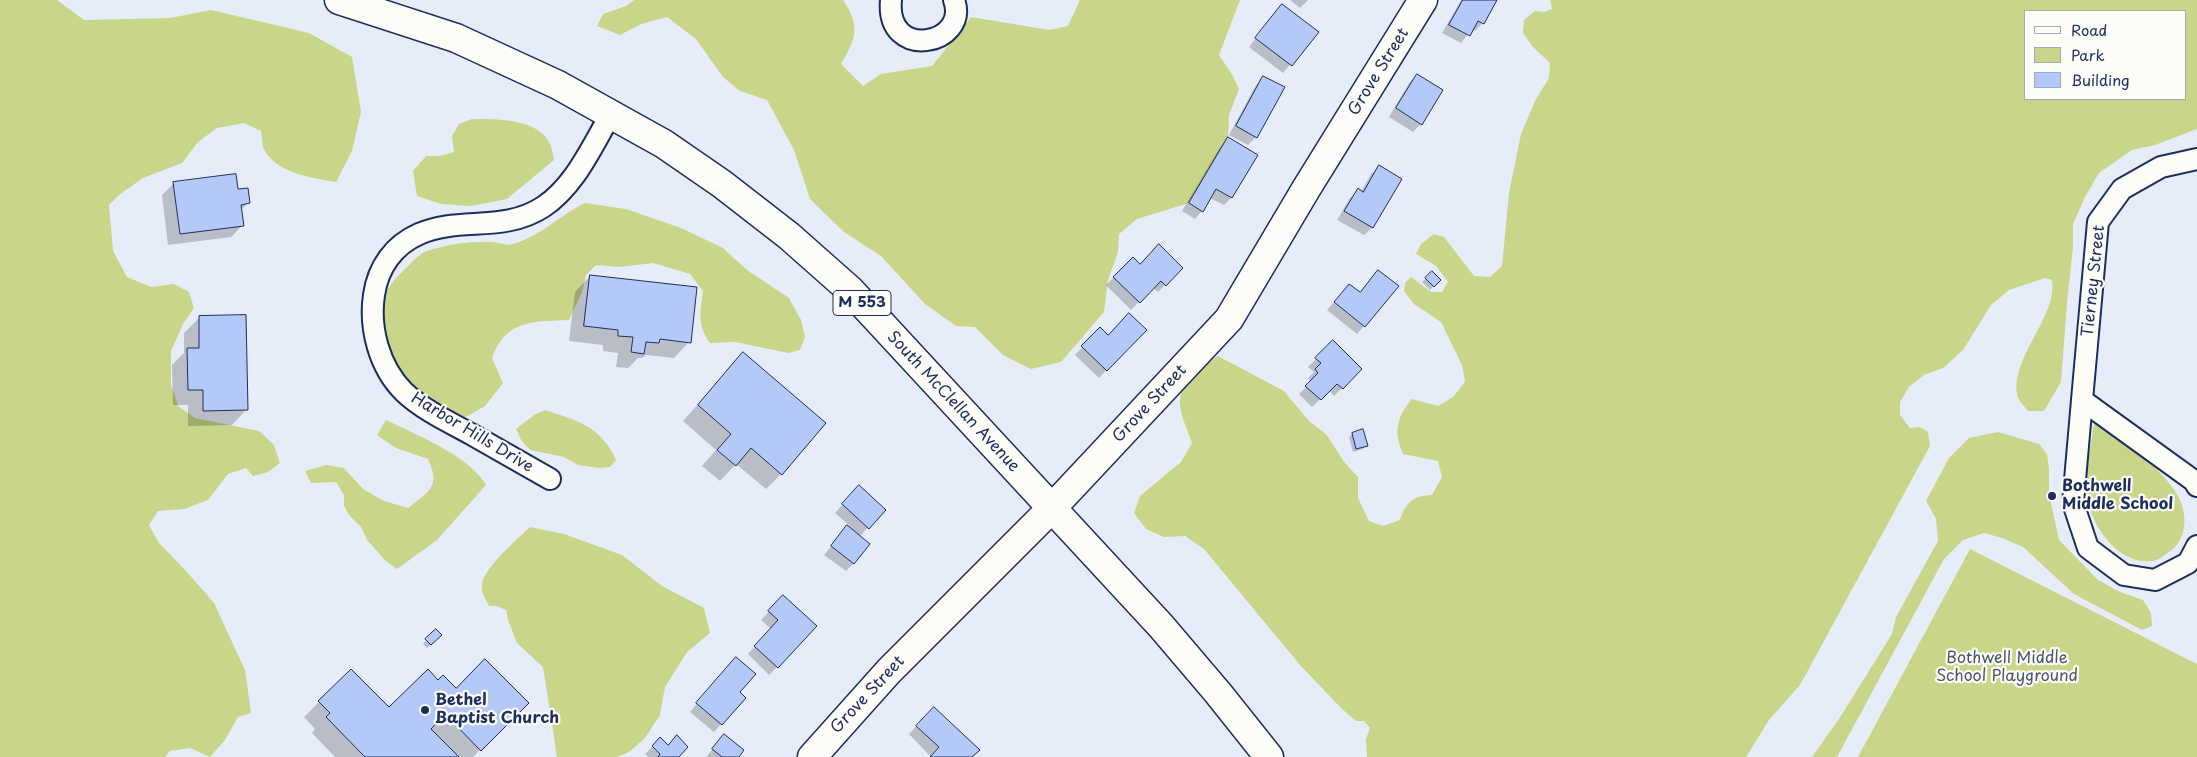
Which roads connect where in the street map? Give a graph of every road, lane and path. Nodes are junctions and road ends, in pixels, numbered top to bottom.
1 (339, 0) edge
2 (891, 0) edge
3 (954, 0) edge
4 (1423, 0) edge
5 (612, 114) junction
6 (2197, 159) edge
7 (2082, 400) junction
8 (550, 479) dead end
9 (2197, 486) edge
10 (1052, 508) junction
11 (2197, 546) edge
12 (812, 757) edge
13 (1269, 757) edge

1 - 5 main road, South McClellan Avenue / M 553
2 - 3 street
4 - 10 main road, Grove Street
5 - 8 street, Harbor Hills Drive
5 - 10 main road, South McClellan Avenue / M 553
6 - 7 street, Tierney Street
7 - 9 street
7 - 11 street, Tierney Street
10 - 12 main road, Grove Street
10 - 13 main road, South McClellan Avenue / M 553

